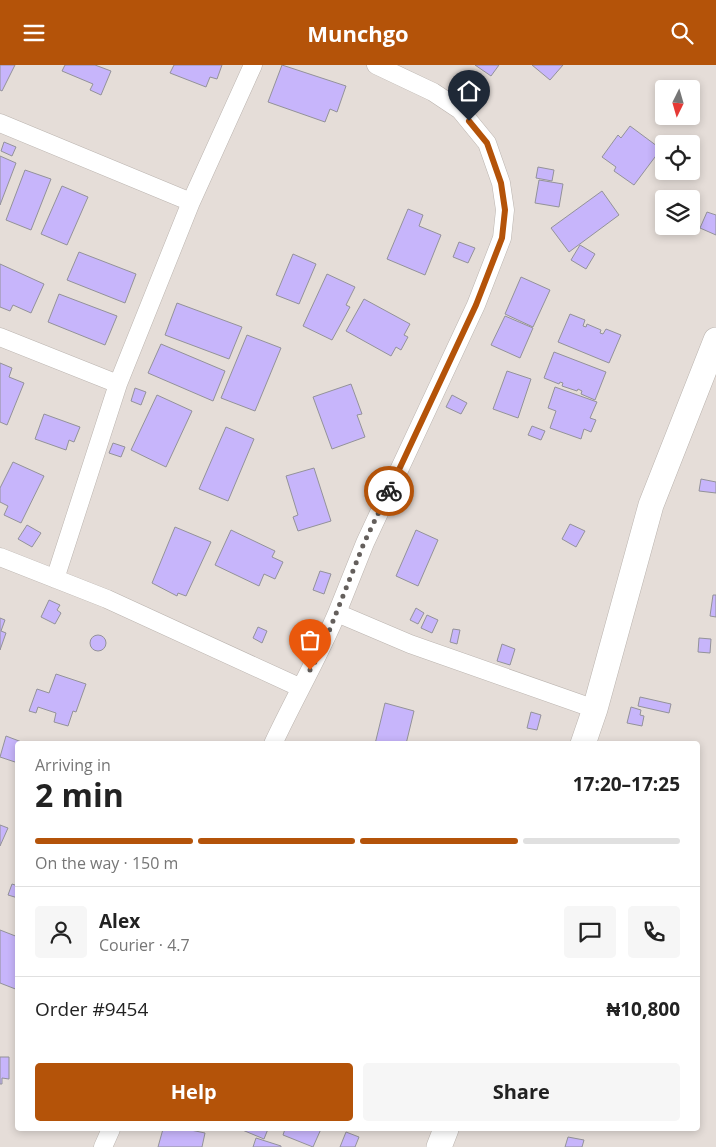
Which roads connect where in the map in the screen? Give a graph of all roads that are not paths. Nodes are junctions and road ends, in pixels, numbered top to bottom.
1 (253, 65) edge
2 (376, 65) edge
3 (0, 123) edge
4 (191, 201) junction
5 (0, 337) edge
6 (716, 340) edge
7 (118, 384) junction
8 (0, 557) edge
9 (55, 579) junction
10 (337, 613) junction
11 (299, 687) junction
12 (595, 709) junction
13 (274, 741) edge
14 (584, 741) edge
15 (109, 1131) edge
16 (445, 1131) edge
17 (103, 1147) edge
18 (439, 1147) edge

1 - 4 street
2 - 10 street
3 - 4 street
4 - 7 street
5 - 7 street
6 - 12 main road
7 - 9 street
8 - 9 street
9 - 11 street
10 - 11 street
10 - 12 street
11 - 13 street
12 - 14 main road
15 - 17 street
16 - 18 main road

